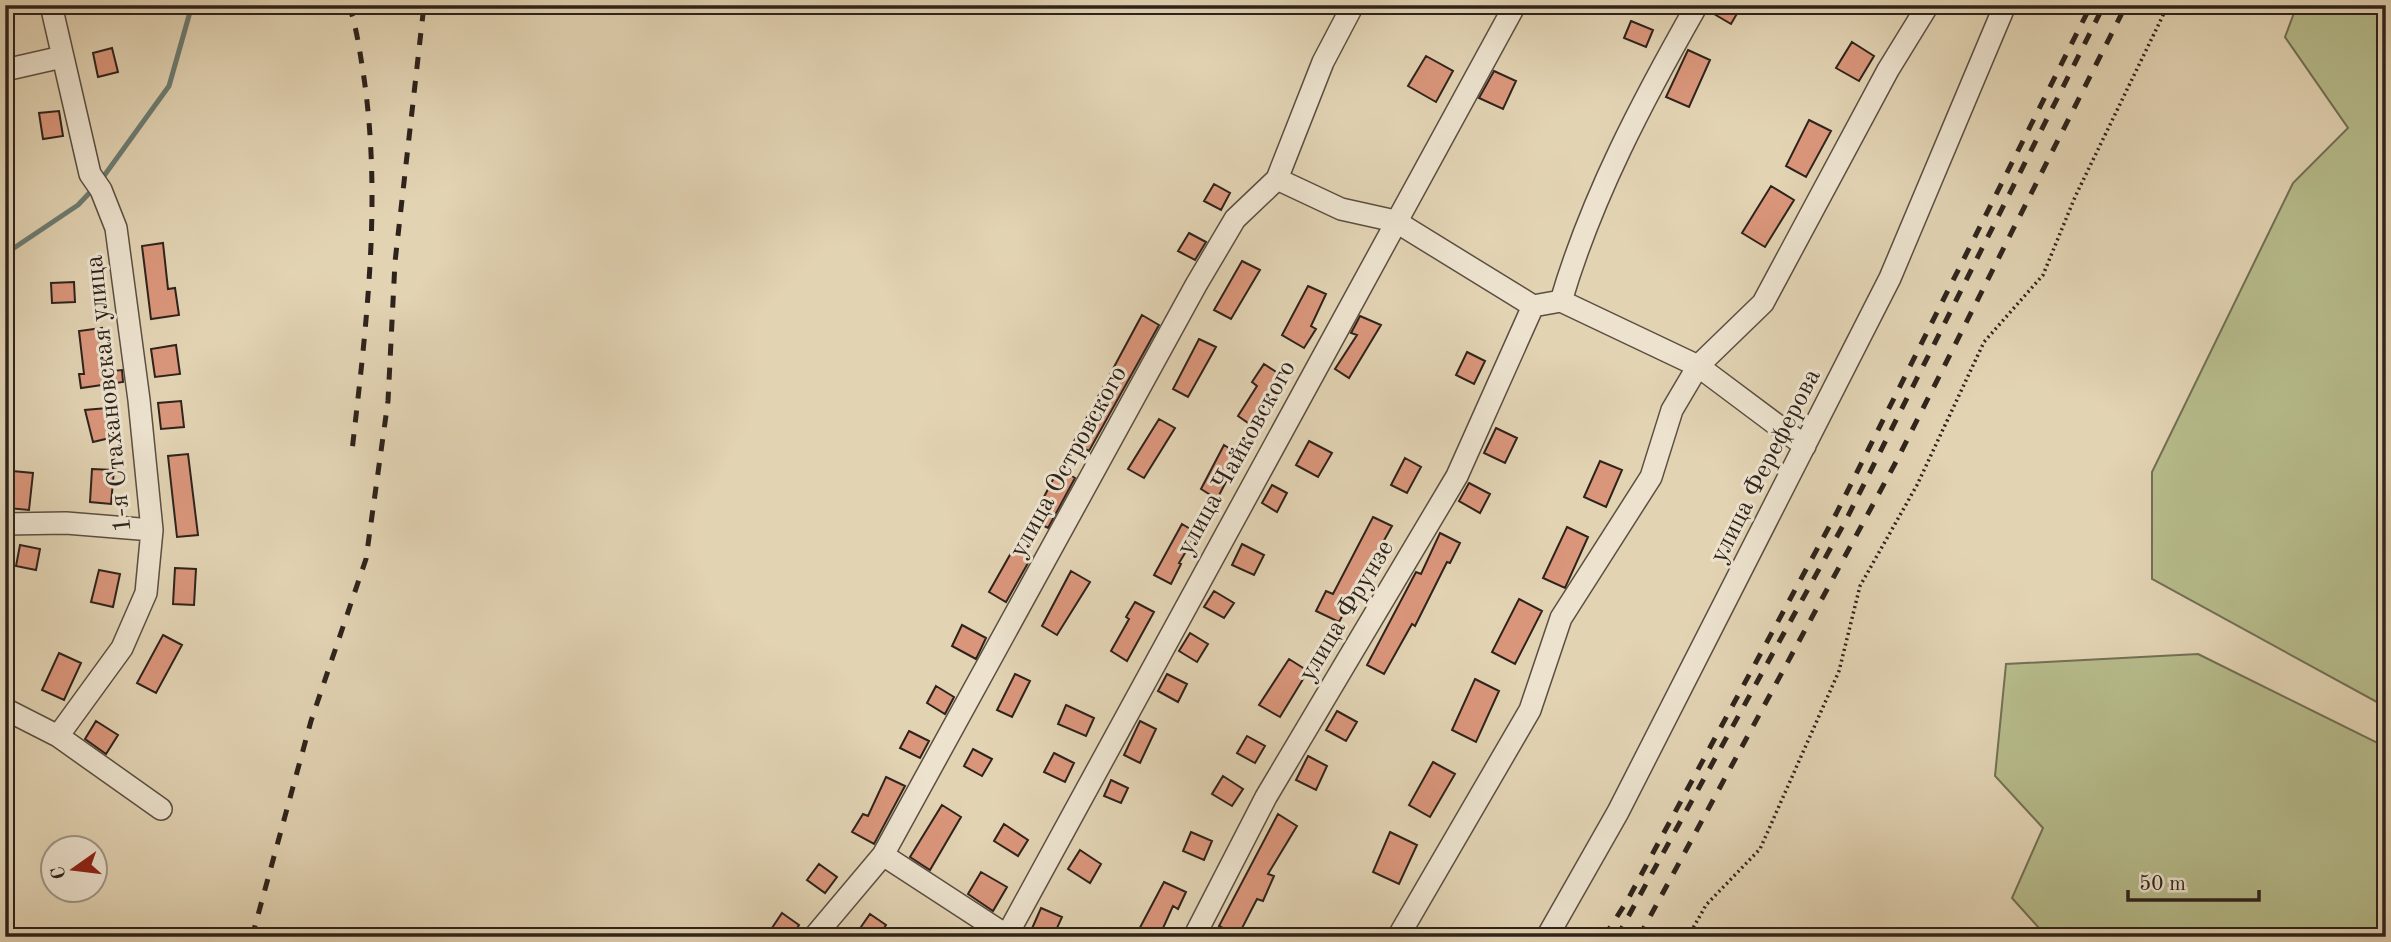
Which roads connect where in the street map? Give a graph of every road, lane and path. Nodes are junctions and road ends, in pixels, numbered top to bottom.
1 (51, 5) edge
2 (1353, 5) edge
3 (1515, 5) edge
4 (1697, 5) edge
5 (1928, 5) edge
6 (2005, 5) edge
7 (2168, 5) edge
8 (62, 57) junction
9 (5, 70) edge
10 (1277, 179) junction
11 (1395, 221) junction
12 (1561, 301) junction
13 (1533, 306) junction
14 (1698, 366) junction
15 (1805, 446) junction
16 (5, 524) edge
17 (152, 530) junction
18 (5, 709) edge
19 (58, 736) junction
20 (161, 808) dead end
21 (883, 855) junction
22 (1007, 936) edge
23 (814, 937) edge
24 (1194, 937) edge
25 (1398, 937) edge
26 (1547, 937) edge
27 (1688, 937) edge

1 - 8 street, 1-я Стахановская улица
2 - 10 street, улица Островского
3 - 11 street, улица Чайковского
4 - 12 street
5 - 14 street
6 - 15 street, улица Фереферова
7 - 27 path
8 - 9 street
8 - 17 street, 1-я Стахановская улица
10 - 11 street
10 - 21 street, улица Островского
11 - 13 street
11 - 22 street, улица Чайковского
12 - 13 street
12 - 14 street
13 - 24 street, улица Фрунзе
14 - 15 street
14 - 25 street
15 - 26 street, улица Фереферова
16 - 17 street
17 - 19 street, 1-я Стахановская улица
18 - 19 street
19 - 20 street
21 - 22 street
21 - 23 street, улица Островского

